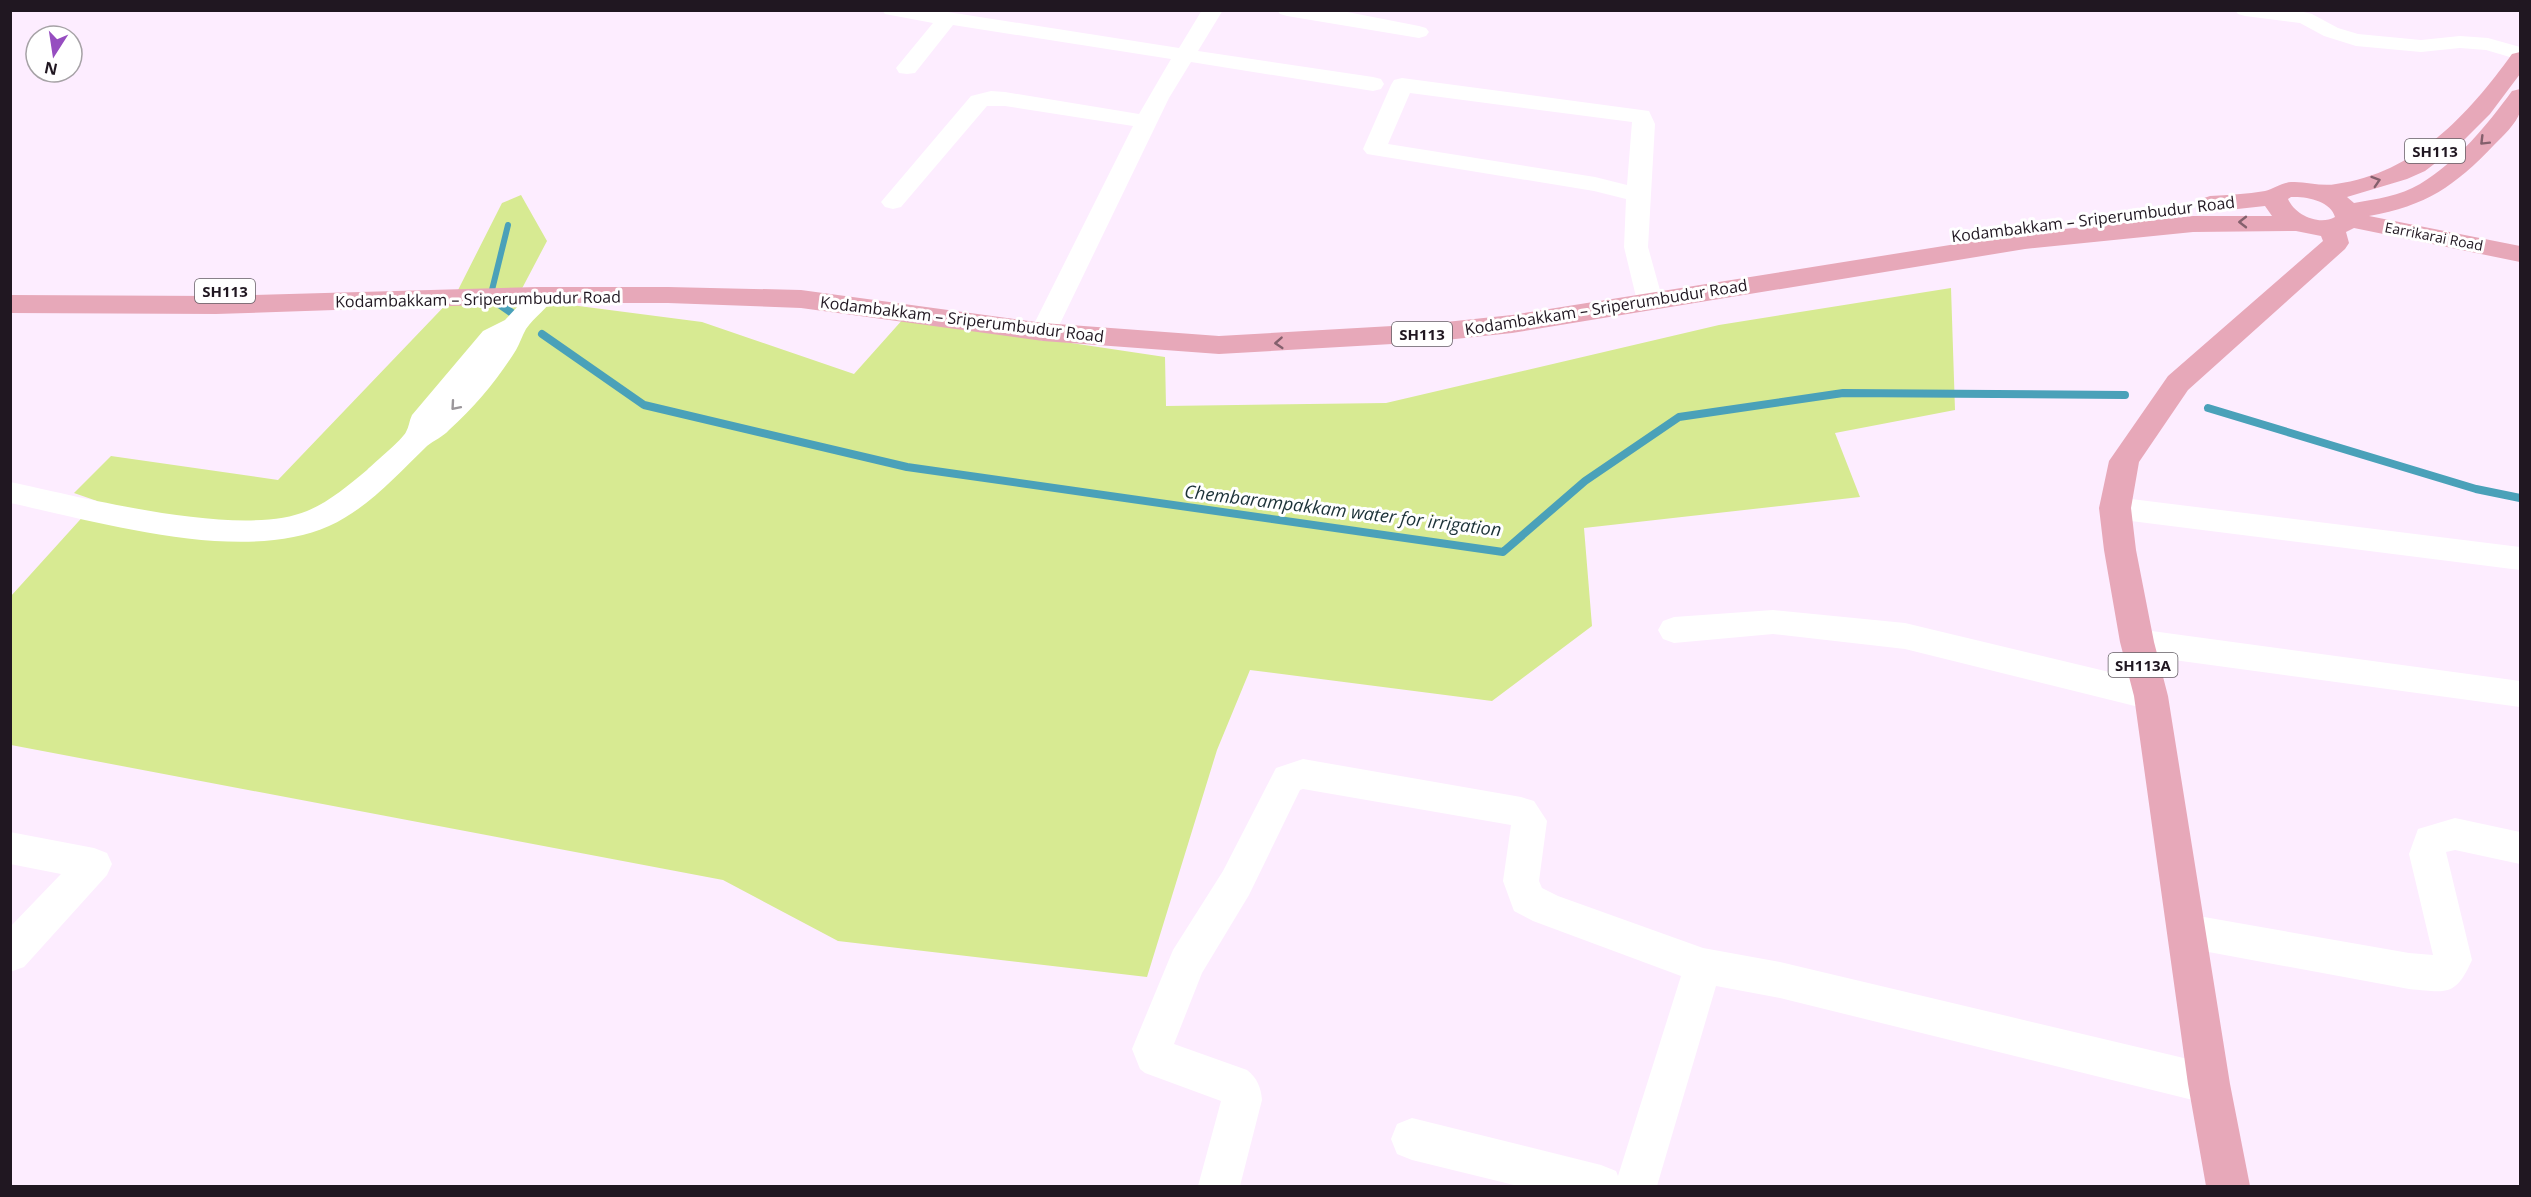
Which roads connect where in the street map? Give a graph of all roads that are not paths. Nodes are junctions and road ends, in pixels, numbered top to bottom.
1 (892, 10) edge
2 (1213, 10) edge
3 (1287, 10) edge
4 (2245, 10) edge
5 (1325, 13) edge
6 (947, 19) junction
7 (1419, 32) dead end
8 (2520, 54) edge
9 (1187, 55) junction
10 (2520, 59) edge
11 (907, 68) dead end
12 (1373, 84) dead end
13 (2520, 96) edge
14 (1147, 122) junction
15 (2318, 193) junction
16 (1638, 195) junction
17 (2277, 196) junction
18 (893, 202) dead end
19 (2332, 221) junction
20 (2520, 254) edge
21 (10, 288) edge
22 (541, 291) junction
23 (436, 292) junction
24 (1648, 293) junction
25 (10, 304) edge
26 (1046, 324) junction
27 (10, 492) edge
28 (2115, 508) junction
29 (2520, 559) edge
30 (1674, 630) dead end
31 (2137, 642) junction
32 (2520, 694) edge
33 (2151, 696) junction
34 (10, 848) edge
35 (2520, 848) edge
36 (2187, 932) junction
37 (10, 954) edge
38 (1703, 966) junction
39 (2209, 1084) junction
40 (1412, 1139) dead end
41 (1219, 1186) edge
42 (1601, 1186) edge
43 (1636, 1186) edge
44 (2228, 1186) edge

1 - 6 street
2 - 9 street
3 - 5 street
4 - 8 street
5 - 7 street
6 - 9 street
6 - 11 street
9 - 12 street
9 - 14 street
15 -> 10 main road, Kodambakkam – Sriperumbudur Road / SH113
13 -> 19 main road, Kodambakkam – Sriperumbudur Road / SH113
14 - 18 street
14 - 26 street
15 - 17 main road, Kodambakkam – Sriperumbudur Road / SH113
15 - 19 main road, Kodambakkam – Sriperumbudur Road / SH113
16 - 16 street
16 - 24 street
17 - 19 main road
17 - 24 main road, Kodambakkam – Sriperumbudur Road / SH113
19 - 20 main road, Earrikarai Road
19 -> 24 main road, Kodambakkam – Sriperumbudur Road / SH113
19 - 28 main road, SH113A
21 - 23 main road, Kodambakkam – Sriperumbudur Road / SH113
22 - 23 main road, Kodambakkam – Sriperumbudur Road / SH113
22 - 26 main road, Kodambakkam – Sriperumbudur Road / SH113
22 - 27 street
23 - 25 main road, Kodambakkam – Sriperumbudur Road / SH113
24 - 26 main road, Kodambakkam – Sriperumbudur Road / SH113
28 - 29 street
28 - 31 main road, SH113A
30 - 33 street
31 - 32 street
31 - 33 main road, SH113A
33 - 36 main road, SH113A
34 - 37 street
35 - 36 street
36 - 39 main road, SH113A
38 - 39 street
38 - 41 street
38 - 43 street
39 - 44 main road, SH113A
40 - 42 street

